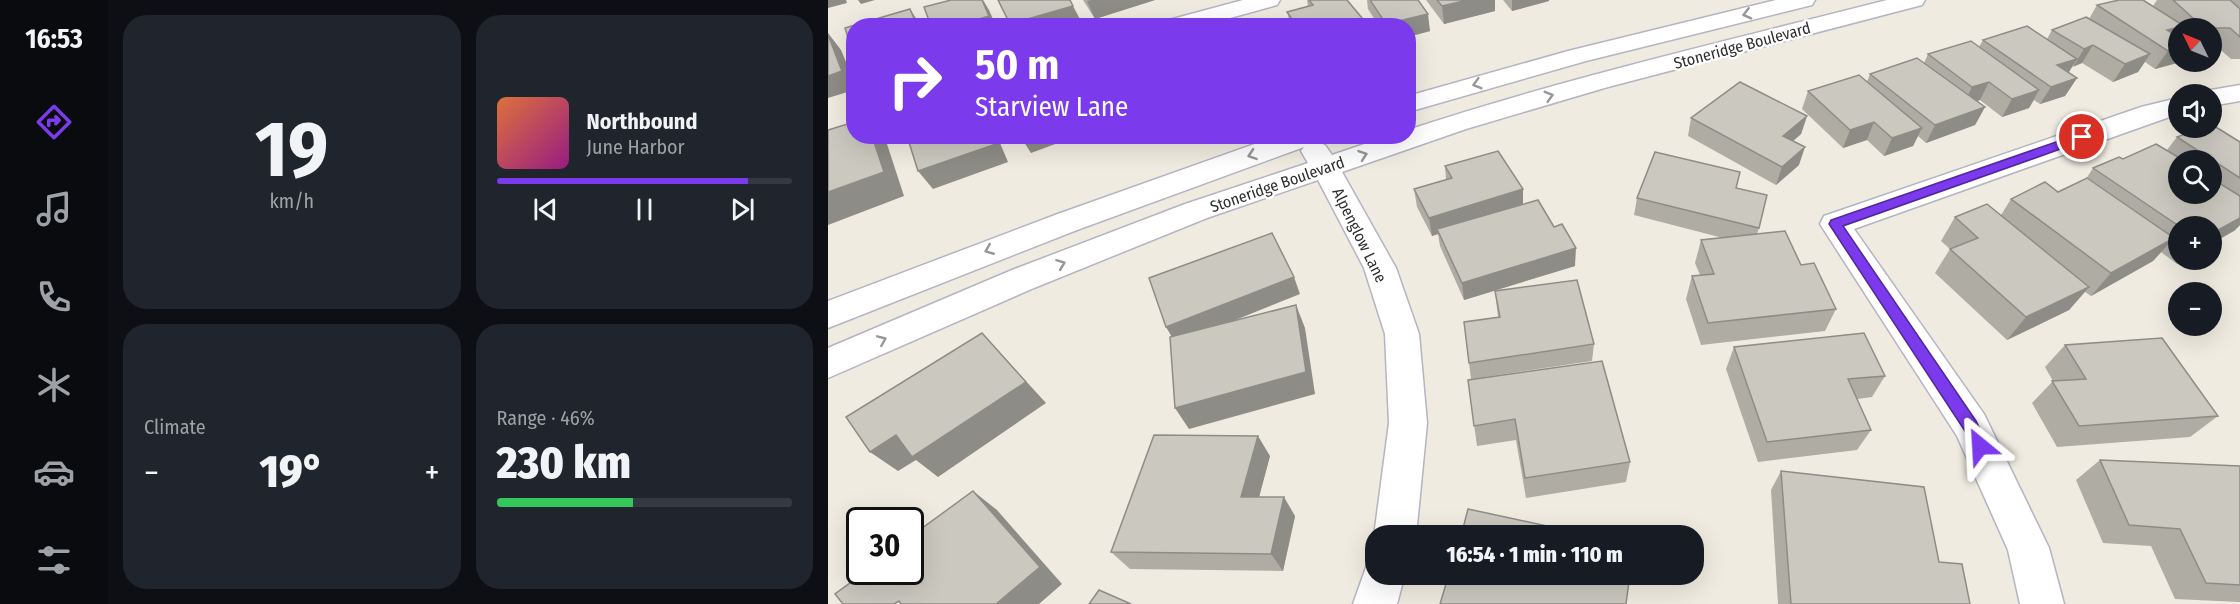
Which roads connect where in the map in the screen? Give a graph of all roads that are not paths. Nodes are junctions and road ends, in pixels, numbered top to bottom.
1 (1269, 0) edge
2 (1804, 0) edge
3 (1914, 0) edge
4 (1229, 12) edge
5 (1205, 18) edge
6 (2240, 93) edge
7 (2222, 96) edge
8 (1416, 102) edge
9 (2168, 108) edge
10 (1416, 130) edge
11 (1312, 146) edge
12 (828, 315) edge
13 (828, 363) edge
14 (1396, 525) edge
15 (1381, 585) edge
16 (1375, 604) edge
17 (2042, 604) edge

1 - 4 street
2 -> 8 street, Stoneridge Boulevard
10 -> 3 street, Stoneridge Boulevard
4 - 5 street
6 - 7 street
9 - 17 street
11 -> 12 street, Stoneridge Boulevard
13 -> 11 street, Stoneridge Boulevard
11 - 14 street, Alpenglow Lane
15 - 16 street

